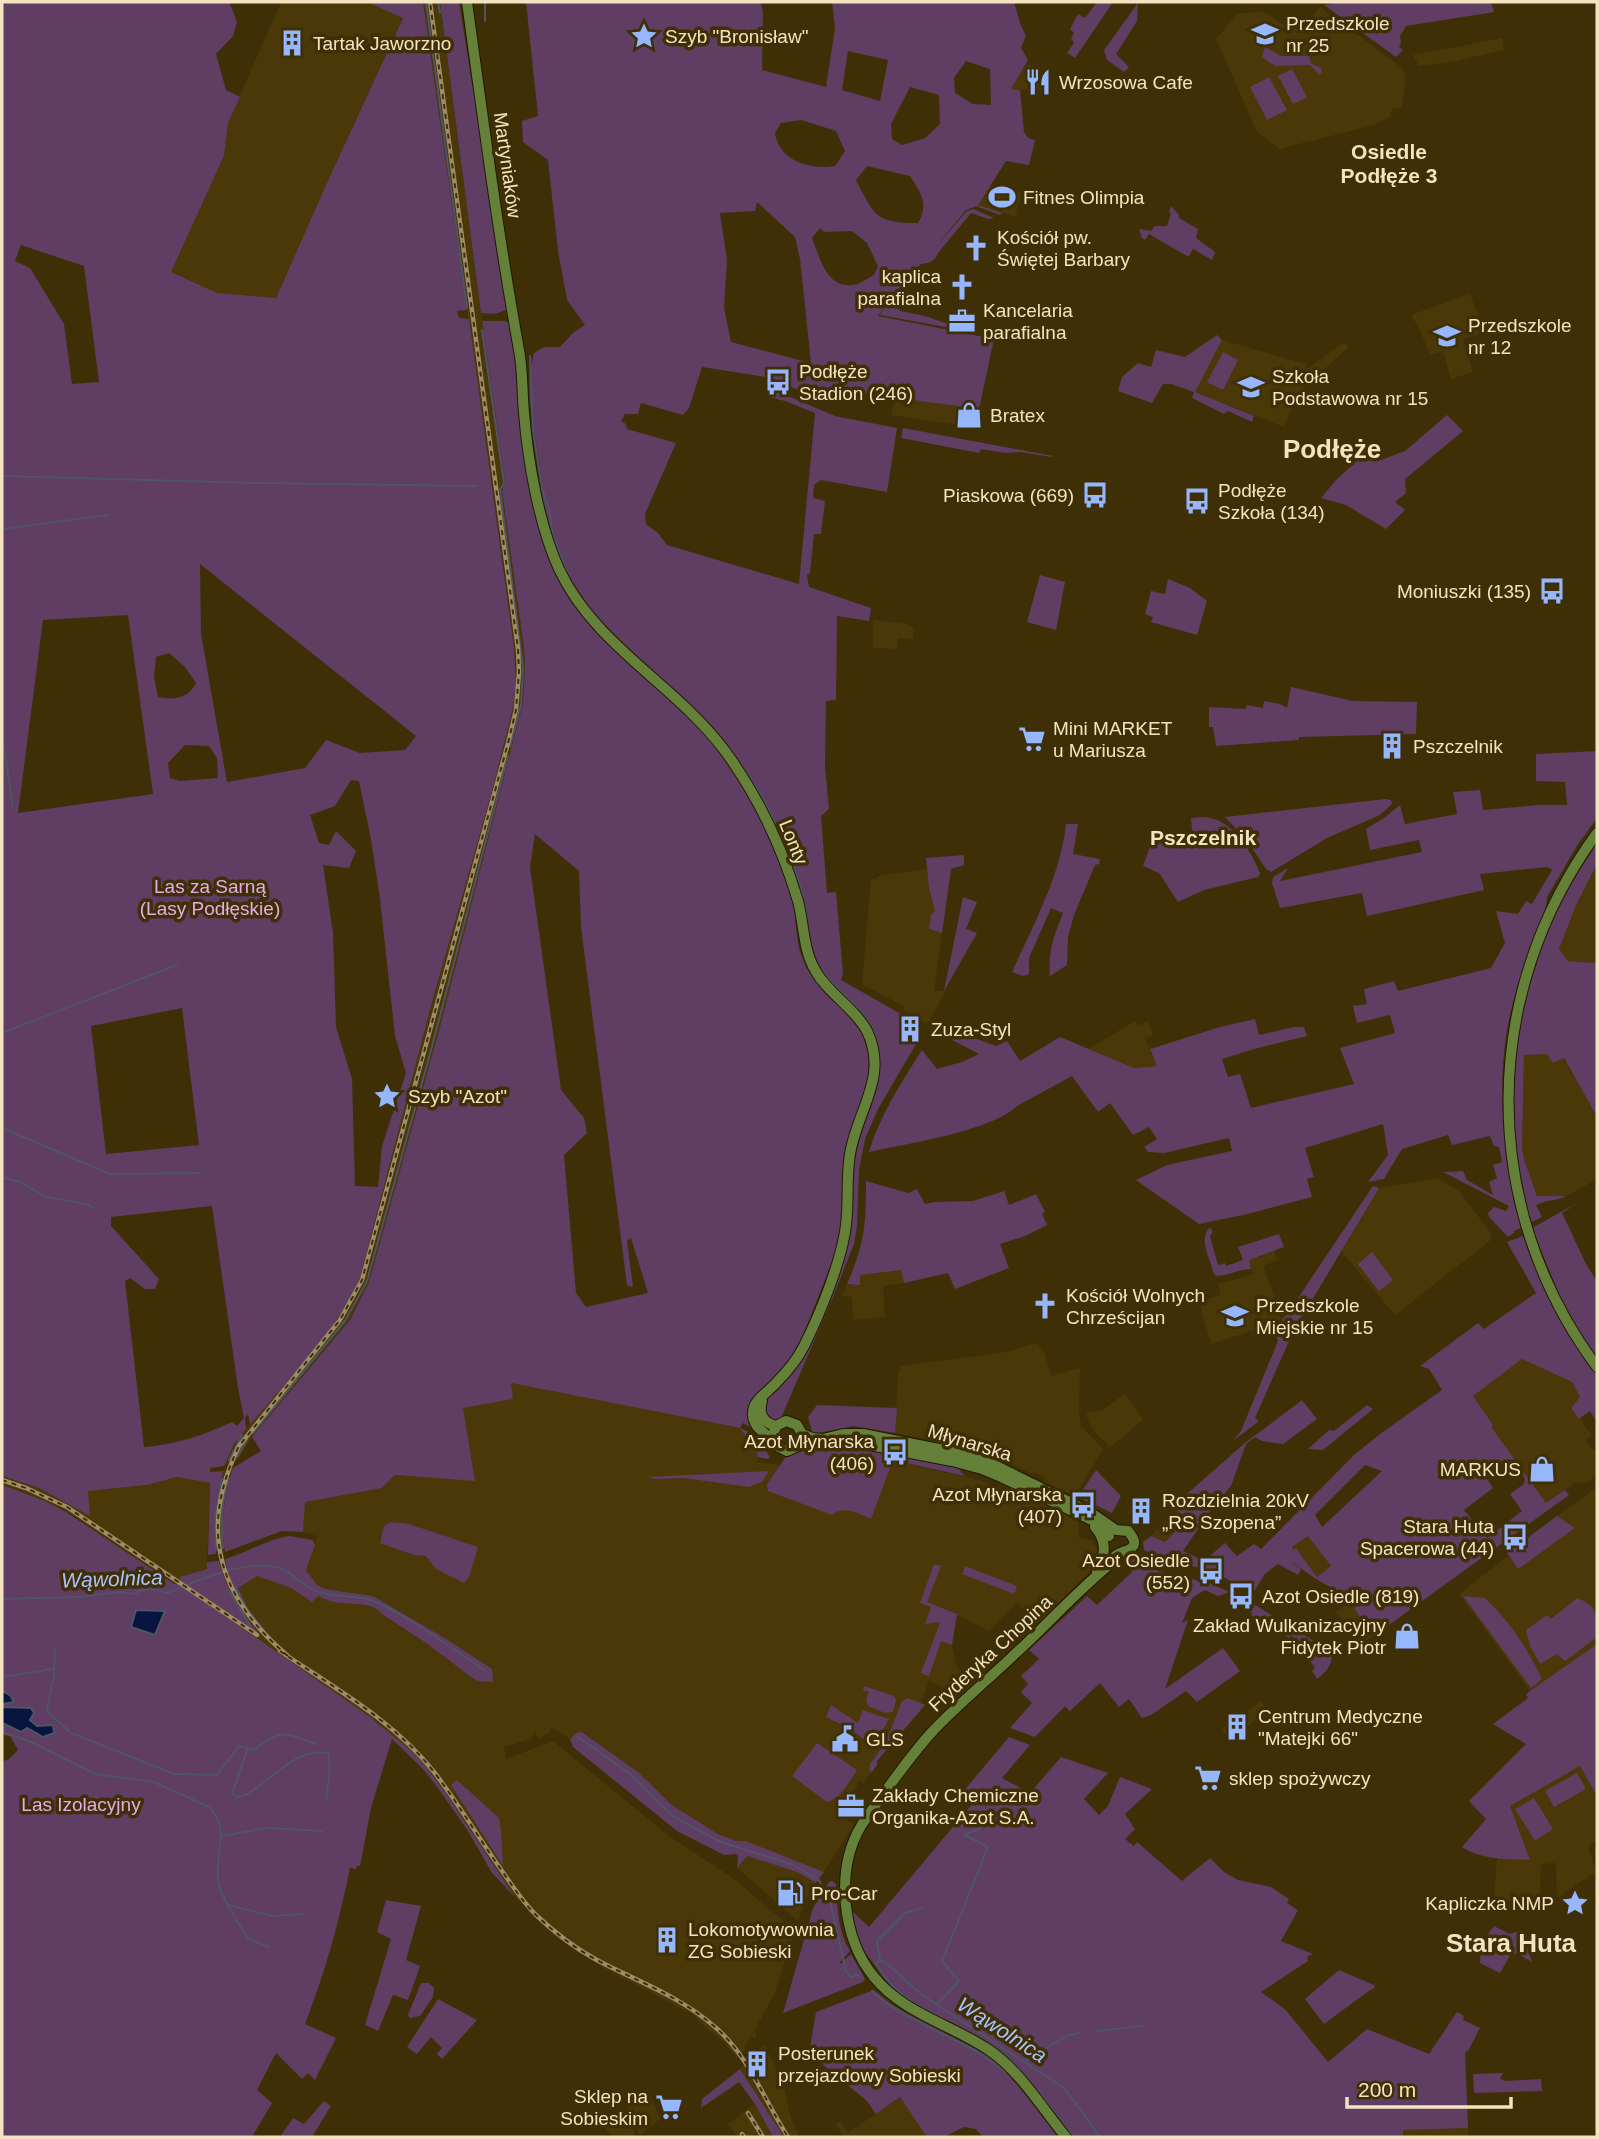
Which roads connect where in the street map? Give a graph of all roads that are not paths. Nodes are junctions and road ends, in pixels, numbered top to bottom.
1 (467, 2) edge
2 (516, 334) joint
3 (1597, 833) edge
4 (1597, 1367) edge
5 (765, 1395) junction
6 (776, 1426) junction
7 (802, 1434) junction
8 (772, 1439) junction
9 (798, 1446) junction
10 (1087, 1519) junction
11 (1113, 1533) junction
12 (1133, 1544) joint
13 (1115, 1551) junction
14 (1096, 1576) junction
15 (1066, 2137) edge

1 - 2 main road, Martyniaków
2 - 5 main road, Lonty
3 - 4 main road
5 - 6 main road
5 - 8 main road, Lonty
6 - 7 main road
6 - 8 main road
7 - 9 main road
7 - 11 main road, Młynarska
8 - 9 main road
9 - 10 main road, Młynarska
10 - 11 main road, Młynarska
10 - 14 main road
11 - 12 main road, Młynarska
11 - 13 main road
12 - 13 main road, Fryderyka Chopina
13 - 14 main road, Fryderyka Chopina
14 - 15 main road, Fryderyka Chopina

